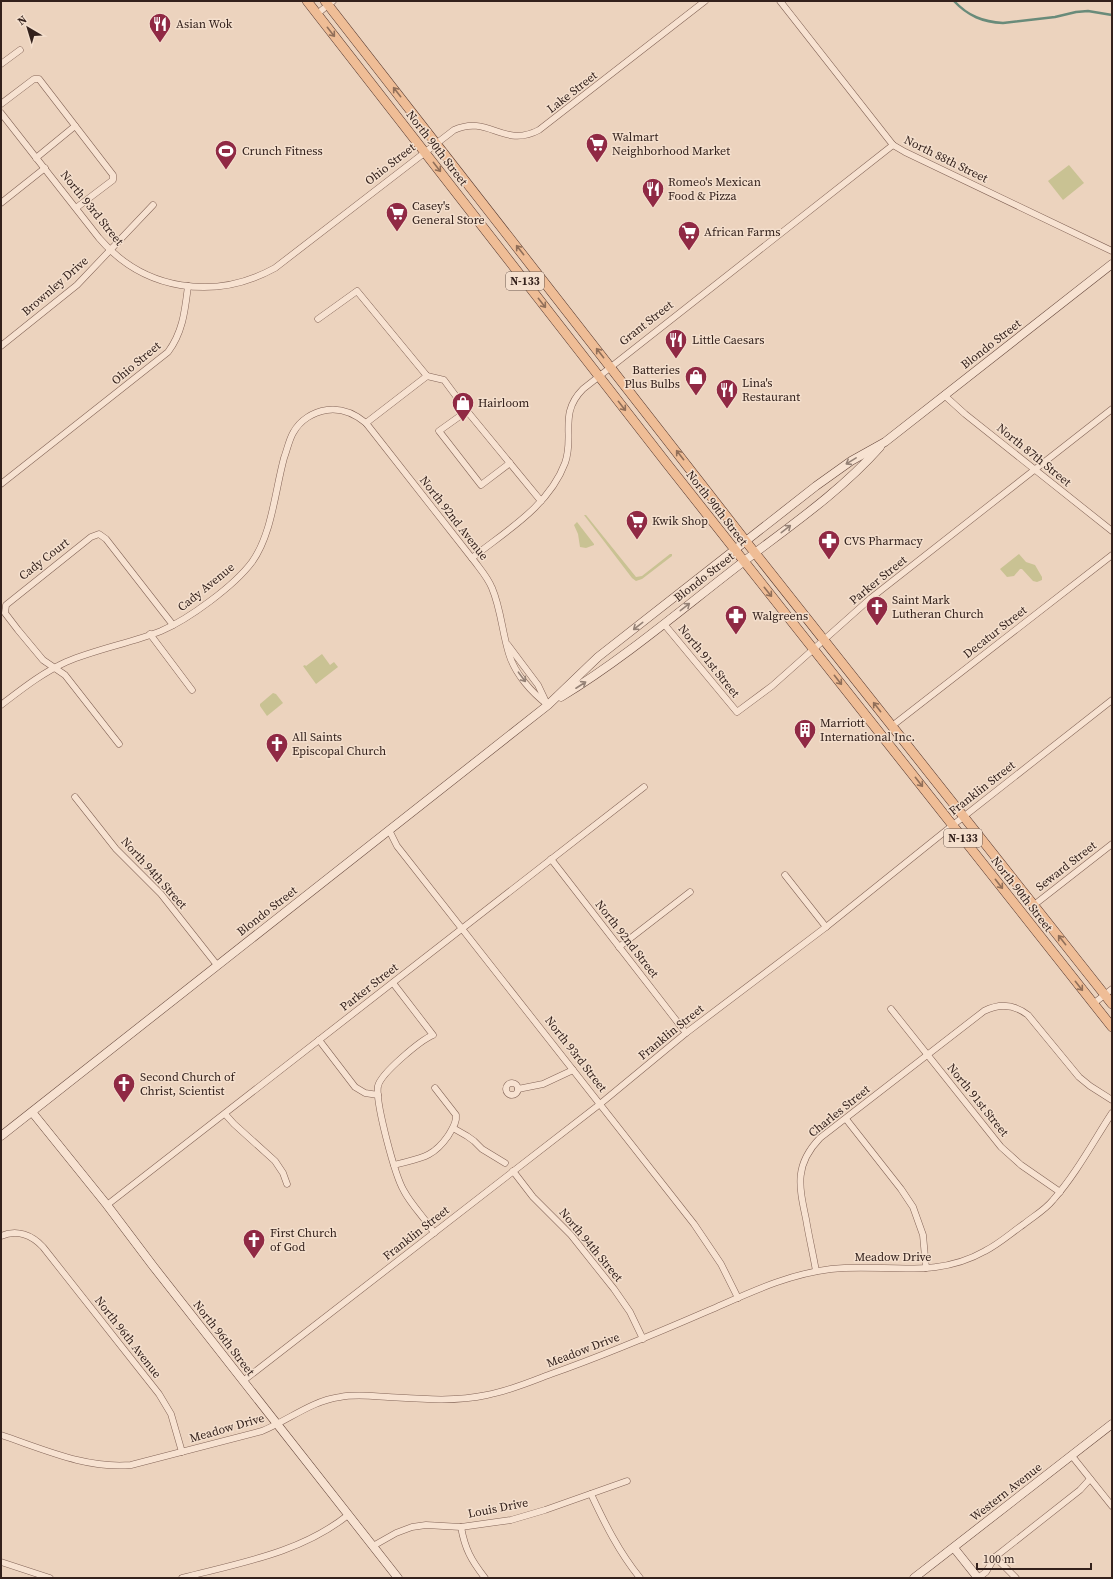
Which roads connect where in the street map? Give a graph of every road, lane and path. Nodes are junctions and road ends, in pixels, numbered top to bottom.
1 (307, 1) edge
2 (705, 1) edge
3 (780, 1) edge
4 (328, 2) edge
5 (316, 14) junction
6 (20, 50) dead end
7 (1, 64) edge
8 (1, 104) edge
9 (1, 113) edge
10 (75, 126) junction
11 (436, 143) junction
12 (893, 145) junction
13 (424, 152) junction
14 (36, 158) junction
15 (45, 168) junction
16 (1, 202) edge
17 (154, 205) dead end
18 (76, 208) junction
19 (110, 250) junction
20 (1112, 251) edge
21 (1112, 264) edge
22 (188, 286) junction
23 (318, 319) dead end
24 (1, 346) edge
25 (610, 366) junction
26 (598, 375) junction
27 (427, 376) junction
28 (944, 395) junction
29 (1112, 409) edge
30 (467, 411) junction
31 (363, 421) junction
32 (885, 442) junction
33 (510, 463) junction
34 (1035, 470) junction
35 (1, 484) edge
36 (541, 501) junction
37 (1112, 531) edge
38 (747, 542) junction
39 (736, 550) junction
40 (755, 553) junction
41 (1112, 555) edge
42 (472, 558) junction
43 (744, 561) junction
44 (664, 624) junction
45 (173, 625) junction
46 (150, 634) junction
47 (824, 639) junction
48 (814, 649) junction
49 (54, 668) junction
50 (192, 690) dead end
51 (1112, 700) edge
52 (1, 705) edge
53 (548, 705) junction
54 (737, 712) joint
55 (892, 726) junction
56 (119, 744) dead end
57 (644, 787) dead end
58 (74, 797) dead end
59 (963, 816) junction
60 (953, 825) junction
61 (390, 830) junction
62 (1112, 844) edge
63 (551, 859) junction
64 (785, 875) dead end
65 (690, 892) dead end
66 (1034, 905) junction
67 (826, 927) junction
68 (462, 928) junction
69 (620, 947) junction
70 (217, 965) junction
71 (393, 983) junction
72 (1108, 992) edge
73 (1093, 1004) junction
74 (1112, 1004) edge
75 (891, 1009) dead end
76 (1112, 1028) edge
77 (686, 1033) junction
78 (319, 1040) junction
79 (928, 1055) junction
80 (574, 1070) junction
81 (435, 1088) dead end
82 (518, 1089) dead end
83 (378, 1095) junction
84 (1112, 1100) edge
85 (600, 1104) junction
86 (32, 1112) junction
87 (1112, 1113) edge
88 (225, 1114) junction
89 (846, 1119) junction
90 (453, 1128) junction
91 (1, 1136) edge
92 (505, 1163) dead end
93 (394, 1165) junction
94 (513, 1171) junction
95 (287, 1184) dead end
96 (1060, 1192) junction
97 (107, 1205) junction
98 (434, 1233) junction
99 (1, 1236) edge
100 (926, 1268) junction
101 (816, 1271) junction
102 (738, 1298) junction
103 (643, 1339) junction
104 (243, 1381) junction
105 (278, 1424) junction
106 (1112, 1424) edge
107 (1, 1435) edge
108 (182, 1452) junction
109 (1072, 1456) junction
110 (1090, 1479) junction
111 (627, 1481) dead end
112 (591, 1494) junction
113 (1112, 1506) edge
114 (348, 1515) junction
115 (461, 1526) junction
116 (373, 1546) junction
117 (954, 1548) junction
118 (995, 1557) junction
119 (1, 1562) edge
120 (50, 1578) edge
121 (182, 1578) edge
122 (398, 1578) edge
123 (485, 1578) edge
124 (640, 1578) edge
125 (914, 1578) edge
126 (978, 1578) edge
127 (1016, 1578) edge

1 - 5 main road, North 90th Street / N-133
2 - 11 street, Lake Street
3 - 12 street, North 88th Street
4 - 5 street
11 -> 4 main road, North 90th Street / N-133
5 -> 13 main road, North 90th Street / N-133
6 - 7 street
8 - 10 street
9 - 14 street, North 93rd Street
10 - 14 street
10 - 18 street
11 - 13 street, Ohio Street
25 -> 11 main road, North 90th Street / N-133
12 - 20 street, North 88th Street
12 - 25 street, Grant Street
13 - 22 street, Ohio Street
13 -> 26 main road, North 90th Street / N-133
14 - 15 street, North 93rd Street
15 - 16 street
15 - 18 street, North 93rd Street
17 - 19 street, Brownley Drive
18 - 19 street, North 93rd Street
19 - 22 street, North 93rd Street
19 - 24 street, Brownley Drive
21 - 28 main road, Blondo Street
22 - 35 street, Ohio Street
23 - 27 street
25 - 26 street, Grant Street
38 -> 25 main road, North 90th Street / N-133
26 - 36 street, Grant Street
26 -> 39 main road, North 90th Street / N-133
27 - 30 street
27 - 31 street
28 - 32 main road, Blondo Street
28 - 34 street, North 87th Street
29 - 34 street, Parker Street
30 - 33 street
30 - 33 street
31 - 42 street, North 92nd Avenue
31 - 45 street, Cady Avenue
32 -> 38 main road, Blondo Street
40 -> 32 main road, Blondo Street
33 - 36 street
34 - 37 street, North 87th Street
34 - 47 street, Parker Street
36 - 42 street, Grant Street
38 - 39 main road, Blondo Street
38 - 40 main road, North 90th Street / N-133
39 - 43 main road, North 90th Street / N-133
39 -> 53 main road, Blondo Street
40 - 43 main road, Blondo Street
40 - 47 main road, North 90th Street / N-133
41 - 55 street, Decatur Street
42 - 53 street, North 92nd Avenue
44 -> 43 main road, Blondo Street
43 -> 48 main road, North 90th Street / N-133
53 -> 44 main road, Blondo Street
44 - 54 street, North 91st Street
45 - 46 street, Cady Avenue
45 - 49 street, Cady Court
46 - 49 street, Cady Avenue
46 - 50 street
47 - 48 street, Parker Street
55 -> 47 main road, North 90th Street / N-133
48 - 54 street, Parker Street
48 -> 60 main road, North 90th Street / N-133
49 - 52 street, Cady Avenue
49 - 56 street
51 - 59 street, Franklin Street
53 - 61 main road, Blondo Street
55 - 59 main road, North 90th Street / N-133
57 - 63 street, Parker Street
58 - 70 street, North 94th Street
59 - 60 street, Franklin Street
59 - 66 main road, North 90th Street / N-133
60 - 67 street, Franklin Street
60 -> 73 main road, North 90th Street / N-133
61 - 68 street, North 93rd Street
61 - 70 main road, Blondo Street
62 - 66 street, Seward Street
63 - 68 street, Parker Street
63 - 69 street, North 92nd Street
64 - 67 street
65 - 69 street
72 -> 66 main road, North 90th Street / N-133
67 - 77 street, Franklin Street
68 - 71 street, Parker Street
68 - 80 street, North 93rd Street
69 - 77 street, North 92nd Street
70 - 86 main road, Blondo Street
71 - 78 street, Parker Street
71 - 83 street
72 - 73 street
72 - 74 main road, North 90th Street / N-133
73 - 76 main road, North 90th Street / N-133
75 - 79 street, North 91st Street
77 - 85 street, Franklin Street
78 - 83 street
78 - 88 street, Parker Street
79 - 84 street, Charles Street
79 - 89 street, Charles Street
79 - 96 street, North 91st Street
80 - 82 street
80 - 85 street, North 93rd Street
81 - 90 street
83 - 93 street
85 - 94 street, Franklin Street
85 - 102 street, North 93rd Street
86 - 91 main road, Blondo Street
86 - 97 main road, North 96th Street
87 - 96 street, Meadow Drive
88 - 95 street
88 - 97 street, Parker Street
89 - 100 street
89 - 101 street, Charles Street
90 - 92 street
90 - 93 street
93 - 98 street
94 - 98 street, Franklin Street
94 - 103 street, North 94th Street
96 - 100 street, Meadow Drive
97 - 104 main road, North 96th Street
98 - 104 street, Franklin Street
99 - 108 street, North 96th Avenue
100 - 101 street, Meadow Drive
101 - 102 street, Meadow Drive
102 - 103 street, Meadow Drive
103 - 105 street, Meadow Drive
104 - 105 main road, North 96th Street
105 - 108 street, Meadow Drive
105 - 114 main road, North 96th Street
106 - 109 main road, Western Avenue
107 - 108 street, Meadow Drive
109 - 110 street
109 - 117 main road, Western Avenue
110 - 113 street
110 - 118 street
111 - 112 street, Louis Drive
112 - 115 street, Louis Drive
112 - 124 street
114 - 116 main road, North 96th Street
114 - 121 street
115 - 116 street, Louis Drive
115 - 123 street
116 - 122 main road, North 96th Street
117 - 125 main road, Western Avenue
117 - 126 main road
118 - 126 street
118 - 127 street
119 - 120 street

